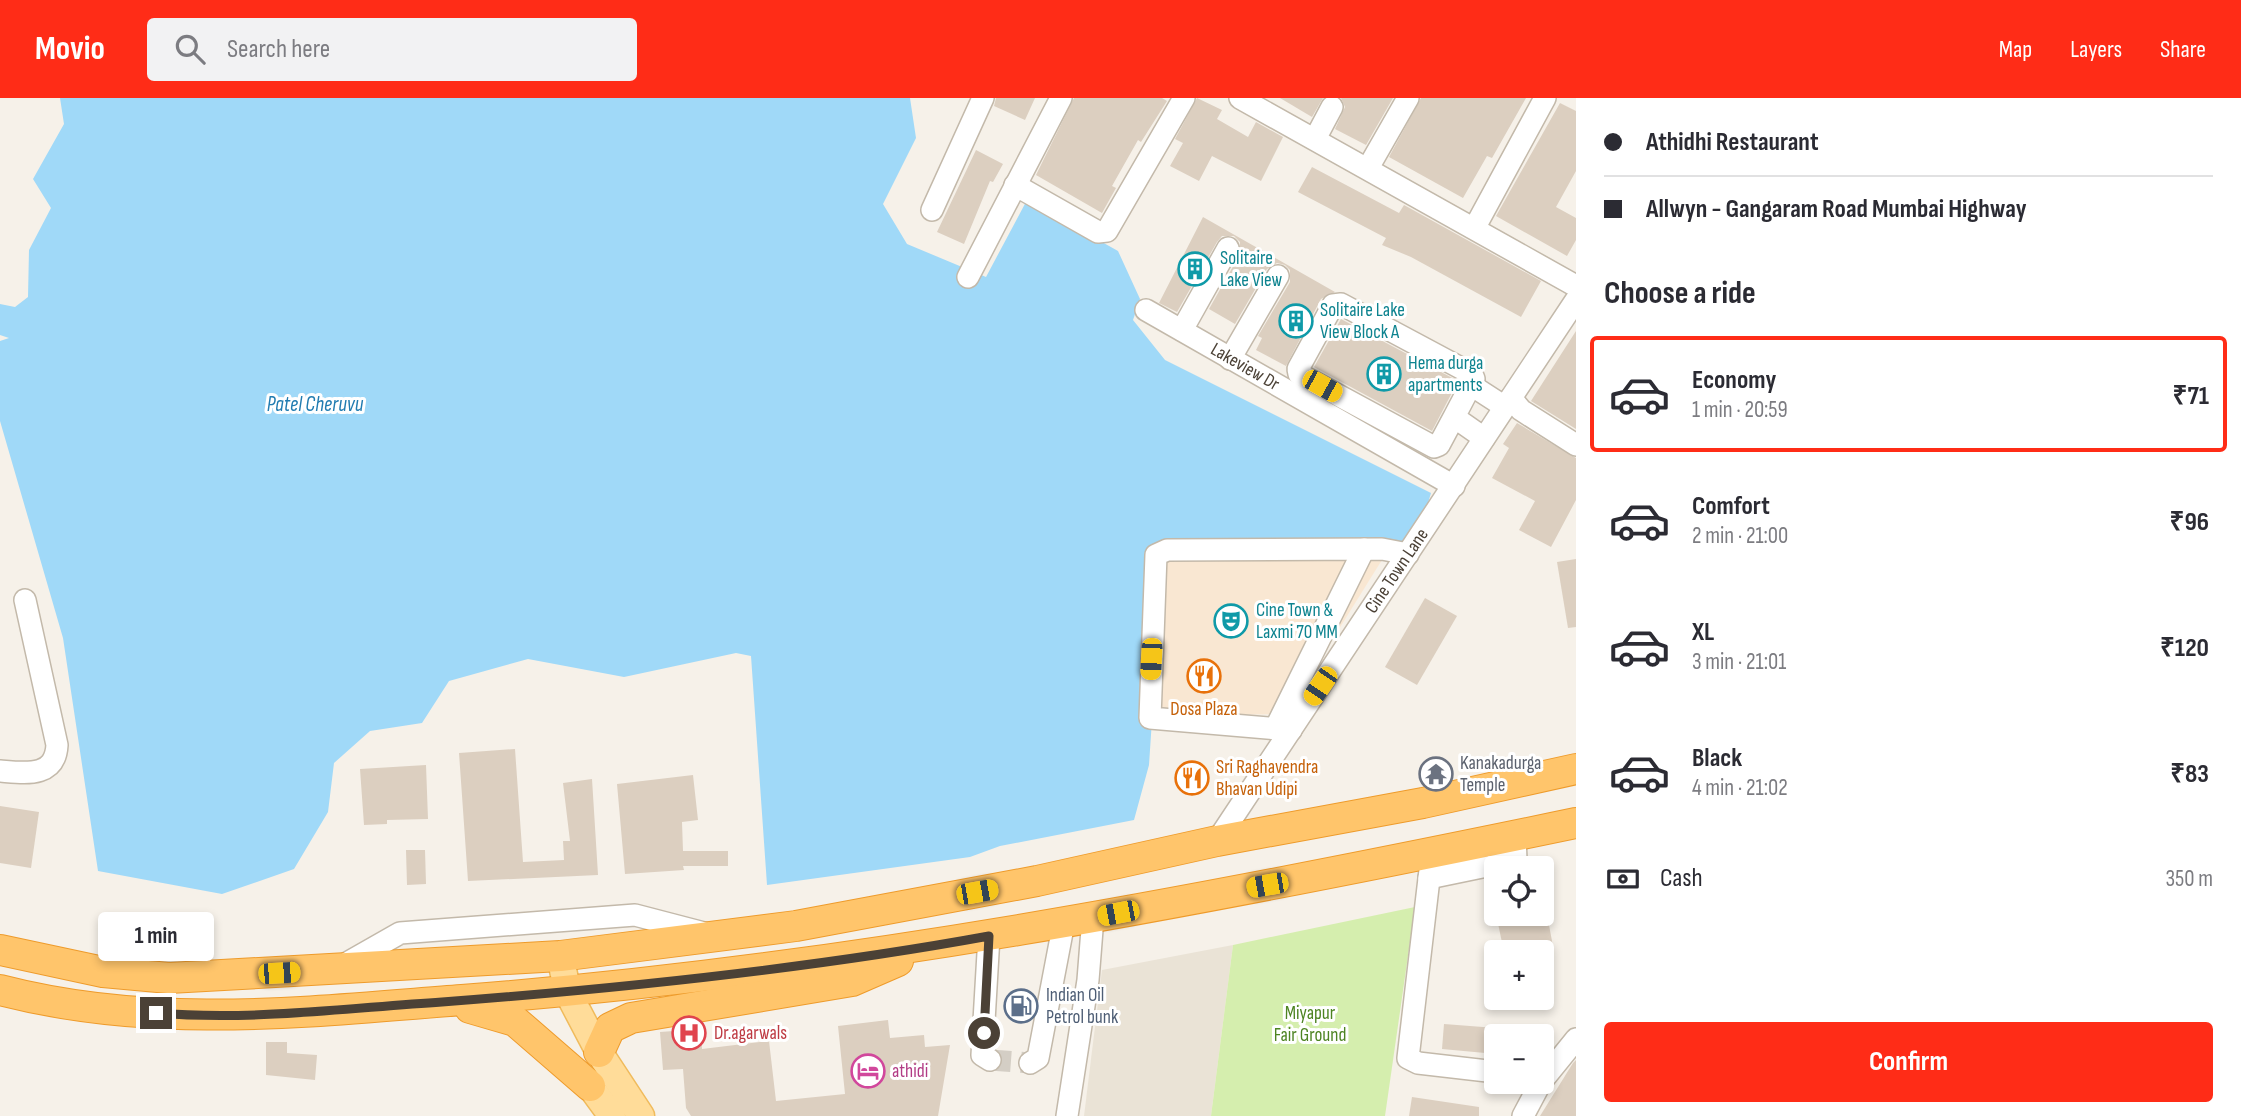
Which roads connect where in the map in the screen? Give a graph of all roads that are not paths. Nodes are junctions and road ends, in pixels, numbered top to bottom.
1 (983, 98) edge
2 (1061, 98) edge
3 (1184, 98) edge
4 (1240, 98) edge
5 (1408, 98) edge
6 (1545, 98) edge
7 (1332, 107) dead end
8 (1315, 139) junction
9 (1368, 168) junction
10 (1015, 185) junction
11 (932, 210) dead end
12 (1475, 227) junction
13 (1228, 248) dead end
14 (1278, 276) dead end
15 (968, 277) dead end
16 (1576, 286) edge
17 (1576, 300) edge
18 (1146, 310) dead end
19 (1182, 330) junction
20 (1230, 359) junction
21 (1471, 385) junction
22 (1508, 402) junction
23 (1454, 417) junction
24 (1484, 438) junction
25 (1576, 445) edge
26 (1454, 486) junction
27 (1364, 549) junction
28 (1408, 554) junction
29 (25, 600) dead end
30 (1283, 730) junction
31 (1576, 769) edge
32 (0, 771) edge
33 (1576, 823) edge
34 (1217, 841) junction
35 (1430, 865) junction
36 (1078, 920) junction
37 (714, 936) junction
38 (989, 936) junction
39 (930, 947) junction
40 (0, 950) edge
41 (560, 956) junction
42 (522, 959) junction
43 (334, 971) junction
44 (0, 990) edge
45 (568, 993) junction
46 (529, 995) junction
47 (439, 1002) junction
48 (1576, 1039) edge
49 (599, 1052) junction
50 (990, 1060) dead end
51 (1030, 1063) dead end
52 (1554, 1066) edge
53 (1484, 1071) edge
54 (590, 1086) joint
55 (1535, 1094) edge
56 (612, 1116) edge
57 (641, 1116) edge
58 (1067, 1116) edge
59 (1523, 1116) edge

1 - 11 street
2 - 10 street
3 - 10 street
4 - 8 street
5 - 9 street
6 - 12 street
7 - 8 street
8 - 9 street
9 - 12 street
10 - 15 street
12 - 16 street
13 - 19 street
14 - 20 street
17 - 22 street, Cine Town Lane
18 - 19 street, Lakeview Dr
19 - 20 street, Lakeview Dr
20 - 26 street, Lakeview Dr
21 - 22 street
21 - 23 street
21 - 23 street
22 - 24 street, Cine Town Lane
22 - 25 street
23 - 24 street
24 - 26 street, Cine Town Lane
26 - 28 street, Cine Town Lane
27 - 28 street
27 - 30 street
27 - 30 street
28 - 30 street, Cine Town Lane
29 - 32 street
30 - 34 street, Cine Town Lane
31 - 34 highway
33 - 35 highway
34 - 37 highway
35 - 36 highway
35 - 53 street
36 - 38 highway
36 - 51 street
36 - 58 street
37 - 41 highway
37 - 43 street
38 - 39 highway
38 - 50 street
39 - 45 highway
39 - 49 highway
40 - 43 highway
41 - 42 highway
41 - 45 main road
42 - 43 highway
42 - 46 main road
44 - 47 highway
45 - 46 highway
45 - 49 main road
46 - 47 highway
47 - 54 highway
48 - 52 street
49 - 57 main road
54 - 56 main road
55 - 59 street

